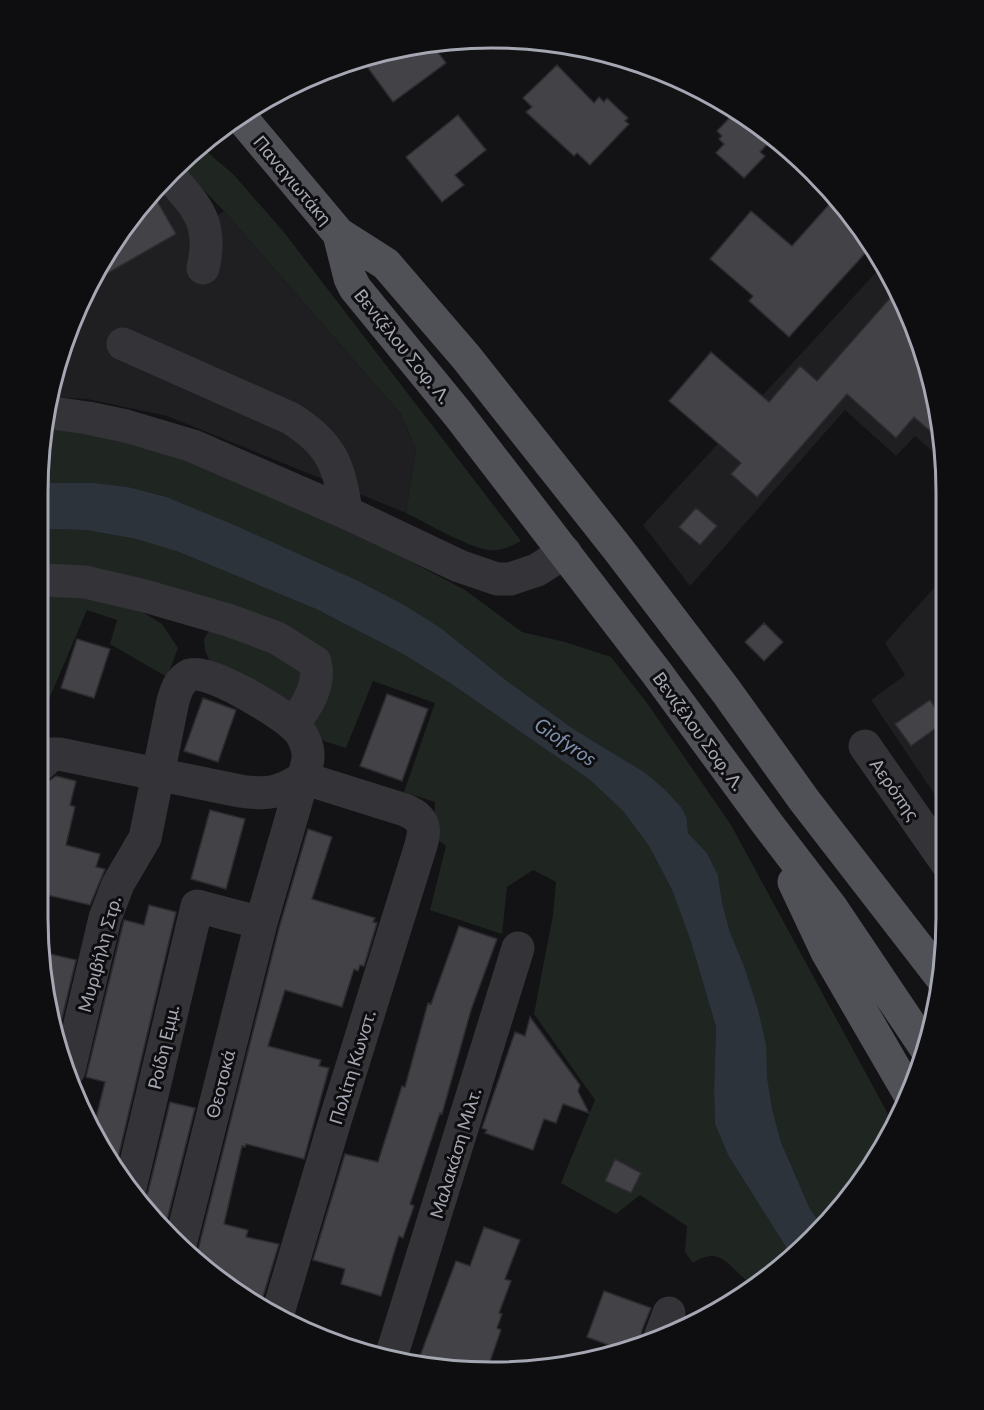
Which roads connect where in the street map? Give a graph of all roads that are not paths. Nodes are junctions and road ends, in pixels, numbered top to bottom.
1 (245, 123) edge
2 (175, 182) edge
3 (339, 234) junction
4 (202, 268) dead end
5 (123, 344) dead end
6 (56, 413) edge
7 (346, 512) junction
8 (565, 552) junction
9 (48, 580) edge
10 (292, 724) junction
11 (865, 746) dead end
12 (48, 758) edge
13 (158, 773) junction
14 (303, 778) junction
15 (769, 826) junction
16 (936, 848) edge
17 (261, 923) junction
18 (518, 948) dead end
19 (933, 966) edge
20 (920, 1037) edge
21 (72, 1059) edge
22 (904, 1084) edge
23 (132, 1178) edge
24 (182, 1236) edge
25 (280, 1308) edge
26 (393, 1350) edge

1 - 3 main road, Παναγιωτάκη
2 - 4 street
3 - 8 main road, Βενιζέλου Σοφ. Λ.
3 - 19 main road
5 - 7 street
6 - 7 street
7 - 8 street
8 - 15 main road, Βενιζέλου Σοφ. Λ.
9 - 10 street
10 - 13 street, Μυριβήλη Στρ.
10 - 14 street, Θεοτοκά
11 - 16 street, Αερόπης
12 - 13 street
13 - 14 street
13 - 21 street, Μυριβήλη Στρ.
14 - 17 street, Θεοτοκά
14 - 25 street, Πολίτη Κωνστ.
15 - 20 main road, Βενιζέλου Σοφ. Λ.
15 - 22 main road
17 - 23 street, Ροίδη Εμμ.
17 - 24 street, Θεοτοκά
18 - 26 street, Μαλακάση Μιλτ.

